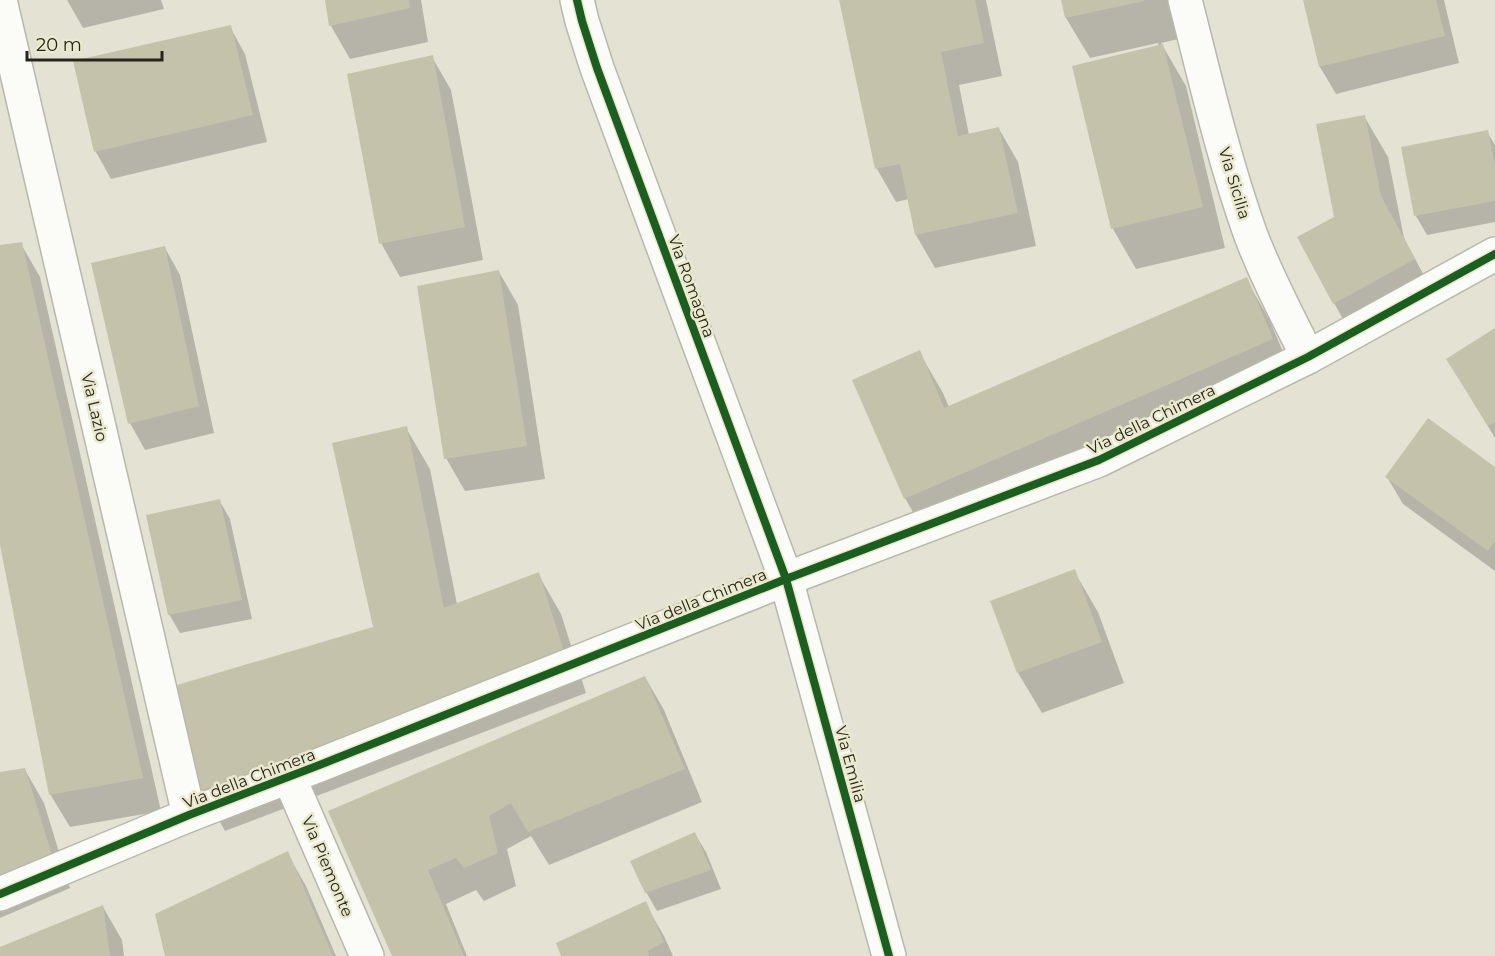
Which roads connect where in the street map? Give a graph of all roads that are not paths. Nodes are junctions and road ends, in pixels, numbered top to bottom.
1 (0, 0) edge
2 (578, 0) edge
3 (1185, 0) edge
4 (1495, 254) edge
5 (1308, 357) junction
6 (786, 579) junction
7 (289, 777) junction
8 (189, 815) junction
9 (0, 894) edge
10 (367, 956) edge
11 (889, 956) edge

1 - 8 street, Via Lazio
2 - 6 street, Via Romagna
3 - 5 street, Via Sicilia
4 - 5 street, Via della Chimera
5 - 6 street, Via della Chimera
6 - 7 street, Via della Chimera
6 - 11 street, Via Emilia
7 - 8 street, Via della Chimera
7 - 10 street, Via Piemonte
8 - 9 street, Via della Chimera

